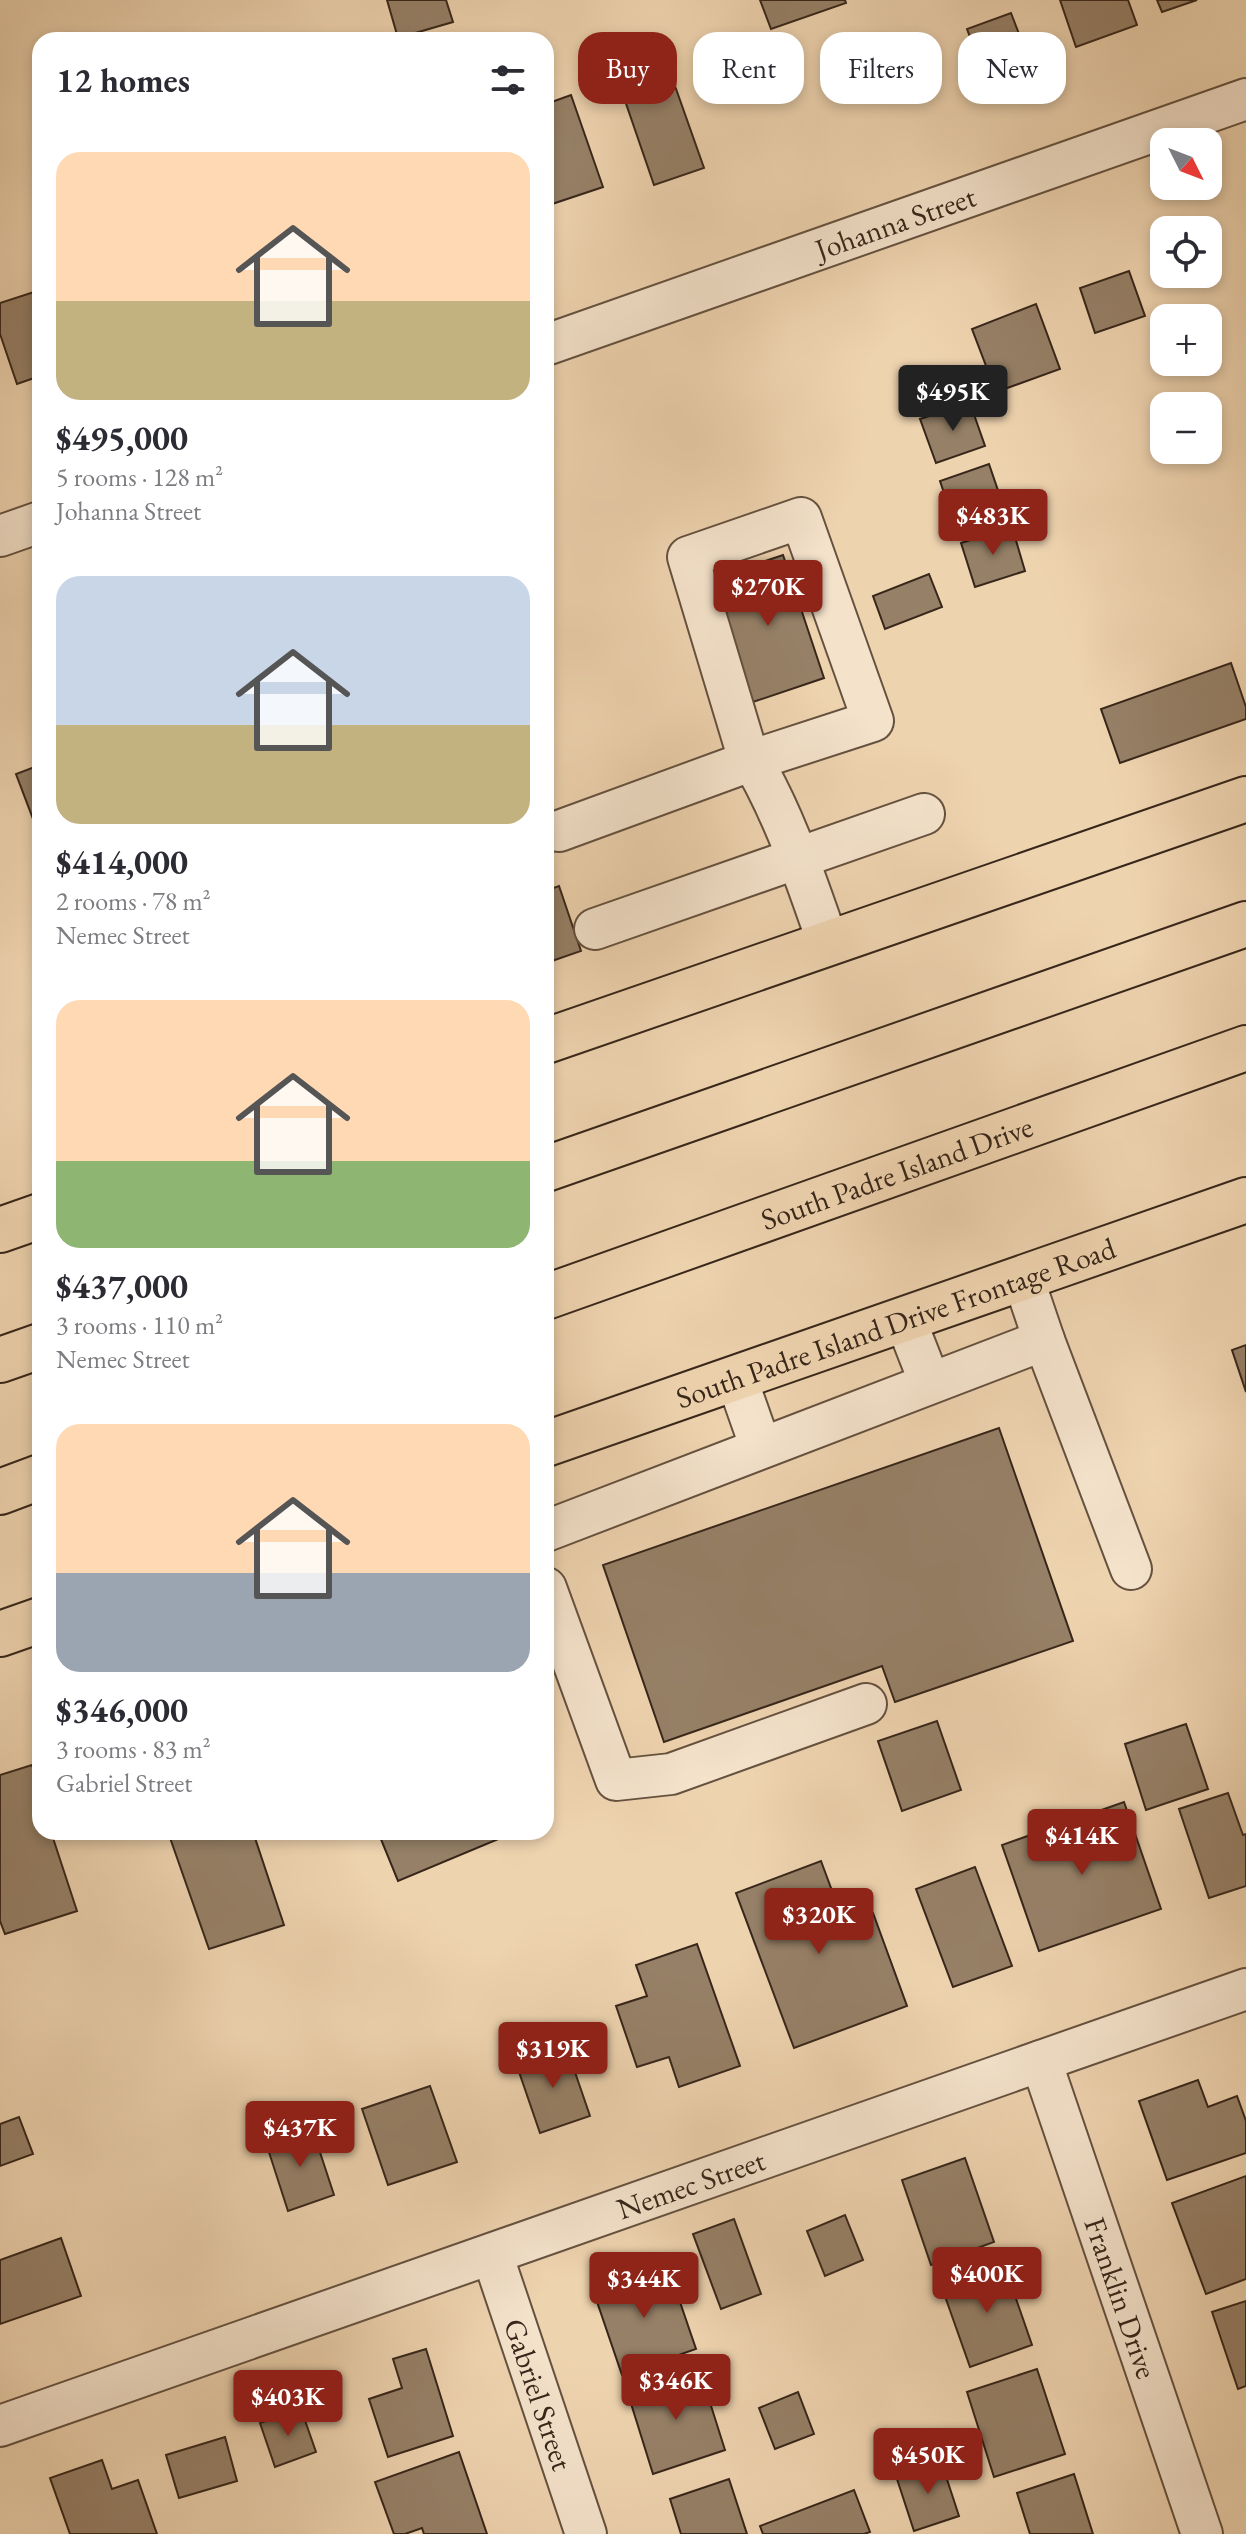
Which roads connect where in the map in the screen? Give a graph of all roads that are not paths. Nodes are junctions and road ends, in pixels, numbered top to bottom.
1 (1246, 99) edge
2 (554, 342) edge
3 (32, 525) edge
4 (0, 536) edge
5 (753, 760) junction
6 (1246, 799) edge
7 (924, 814) dead end
8 (559, 831) dead end
9 (797, 858) junction
10 (1246, 924) edge
11 (595, 929) dead end
12 (828, 943) junction
13 (554, 1038) edge
14 (1246, 1048) edge
15 (1246, 1071) edge
16 (936, 1158) junction
17 (554, 1166) edge
18 (1246, 1200) edge
19 (32, 1219) edge
20 (0, 1230) edge
21 (1023, 1278) junction
22 (554, 1294) edge
23 (905, 1319) junction
24 (1044, 1340) junction
25 (32, 1349) edge
26 (0, 1360) edge
27 (736, 1377) junction
28 (930, 1383) junction
29 (554, 1441) edge
30 (761, 1448) junction
31 (32, 1480) edge
32 (0, 1492) edge
33 (554, 1528) edge
34 (1131, 1569) dead end
35 (554, 1610) edge
36 (32, 1623) edge
37 (0, 1634) edge
38 (866, 1704) dead end
39 (1246, 1989) edge
40 (1041, 2061) junction
41 (492, 2254) junction
42 (0, 2426) edge
43 (586, 2534) edge
44 (1202, 2534) edge

1 - 2 street, Johanna Street
3 - 4 street
5 - 5 street
5 - 8 street
5 - 9 street
6 - 12 main road
7 - 9 street
9 - 11 street
9 - 12 street
10 - 17 main road
12 - 13 main road
14 - 16 main road, South Padre Island Drive
15 - 16 main road
16 - 22 main road, South Padre Island Drive
18 - 21 main road, South Padre Island Drive Frontage Road
19 - 20 main road
21 - 23 main road, South Padre Island Drive Frontage Road
21 - 24 street
23 - 27 main road, South Padre Island Drive Frontage Road
23 - 28 street
24 - 28 street
24 - 34 street
25 - 26 main road
27 - 29 main road, South Padre Island Drive Frontage Road
27 - 30 street
28 - 30 street
30 - 33 street
31 - 32 main road
35 - 38 street
36 - 37 main road
39 - 40 street, Nemec Street
40 - 41 street, Nemec Street
40 - 44 street, Franklin Drive
41 - 42 street, Nemec Street
41 - 43 street, Gabriel Street

